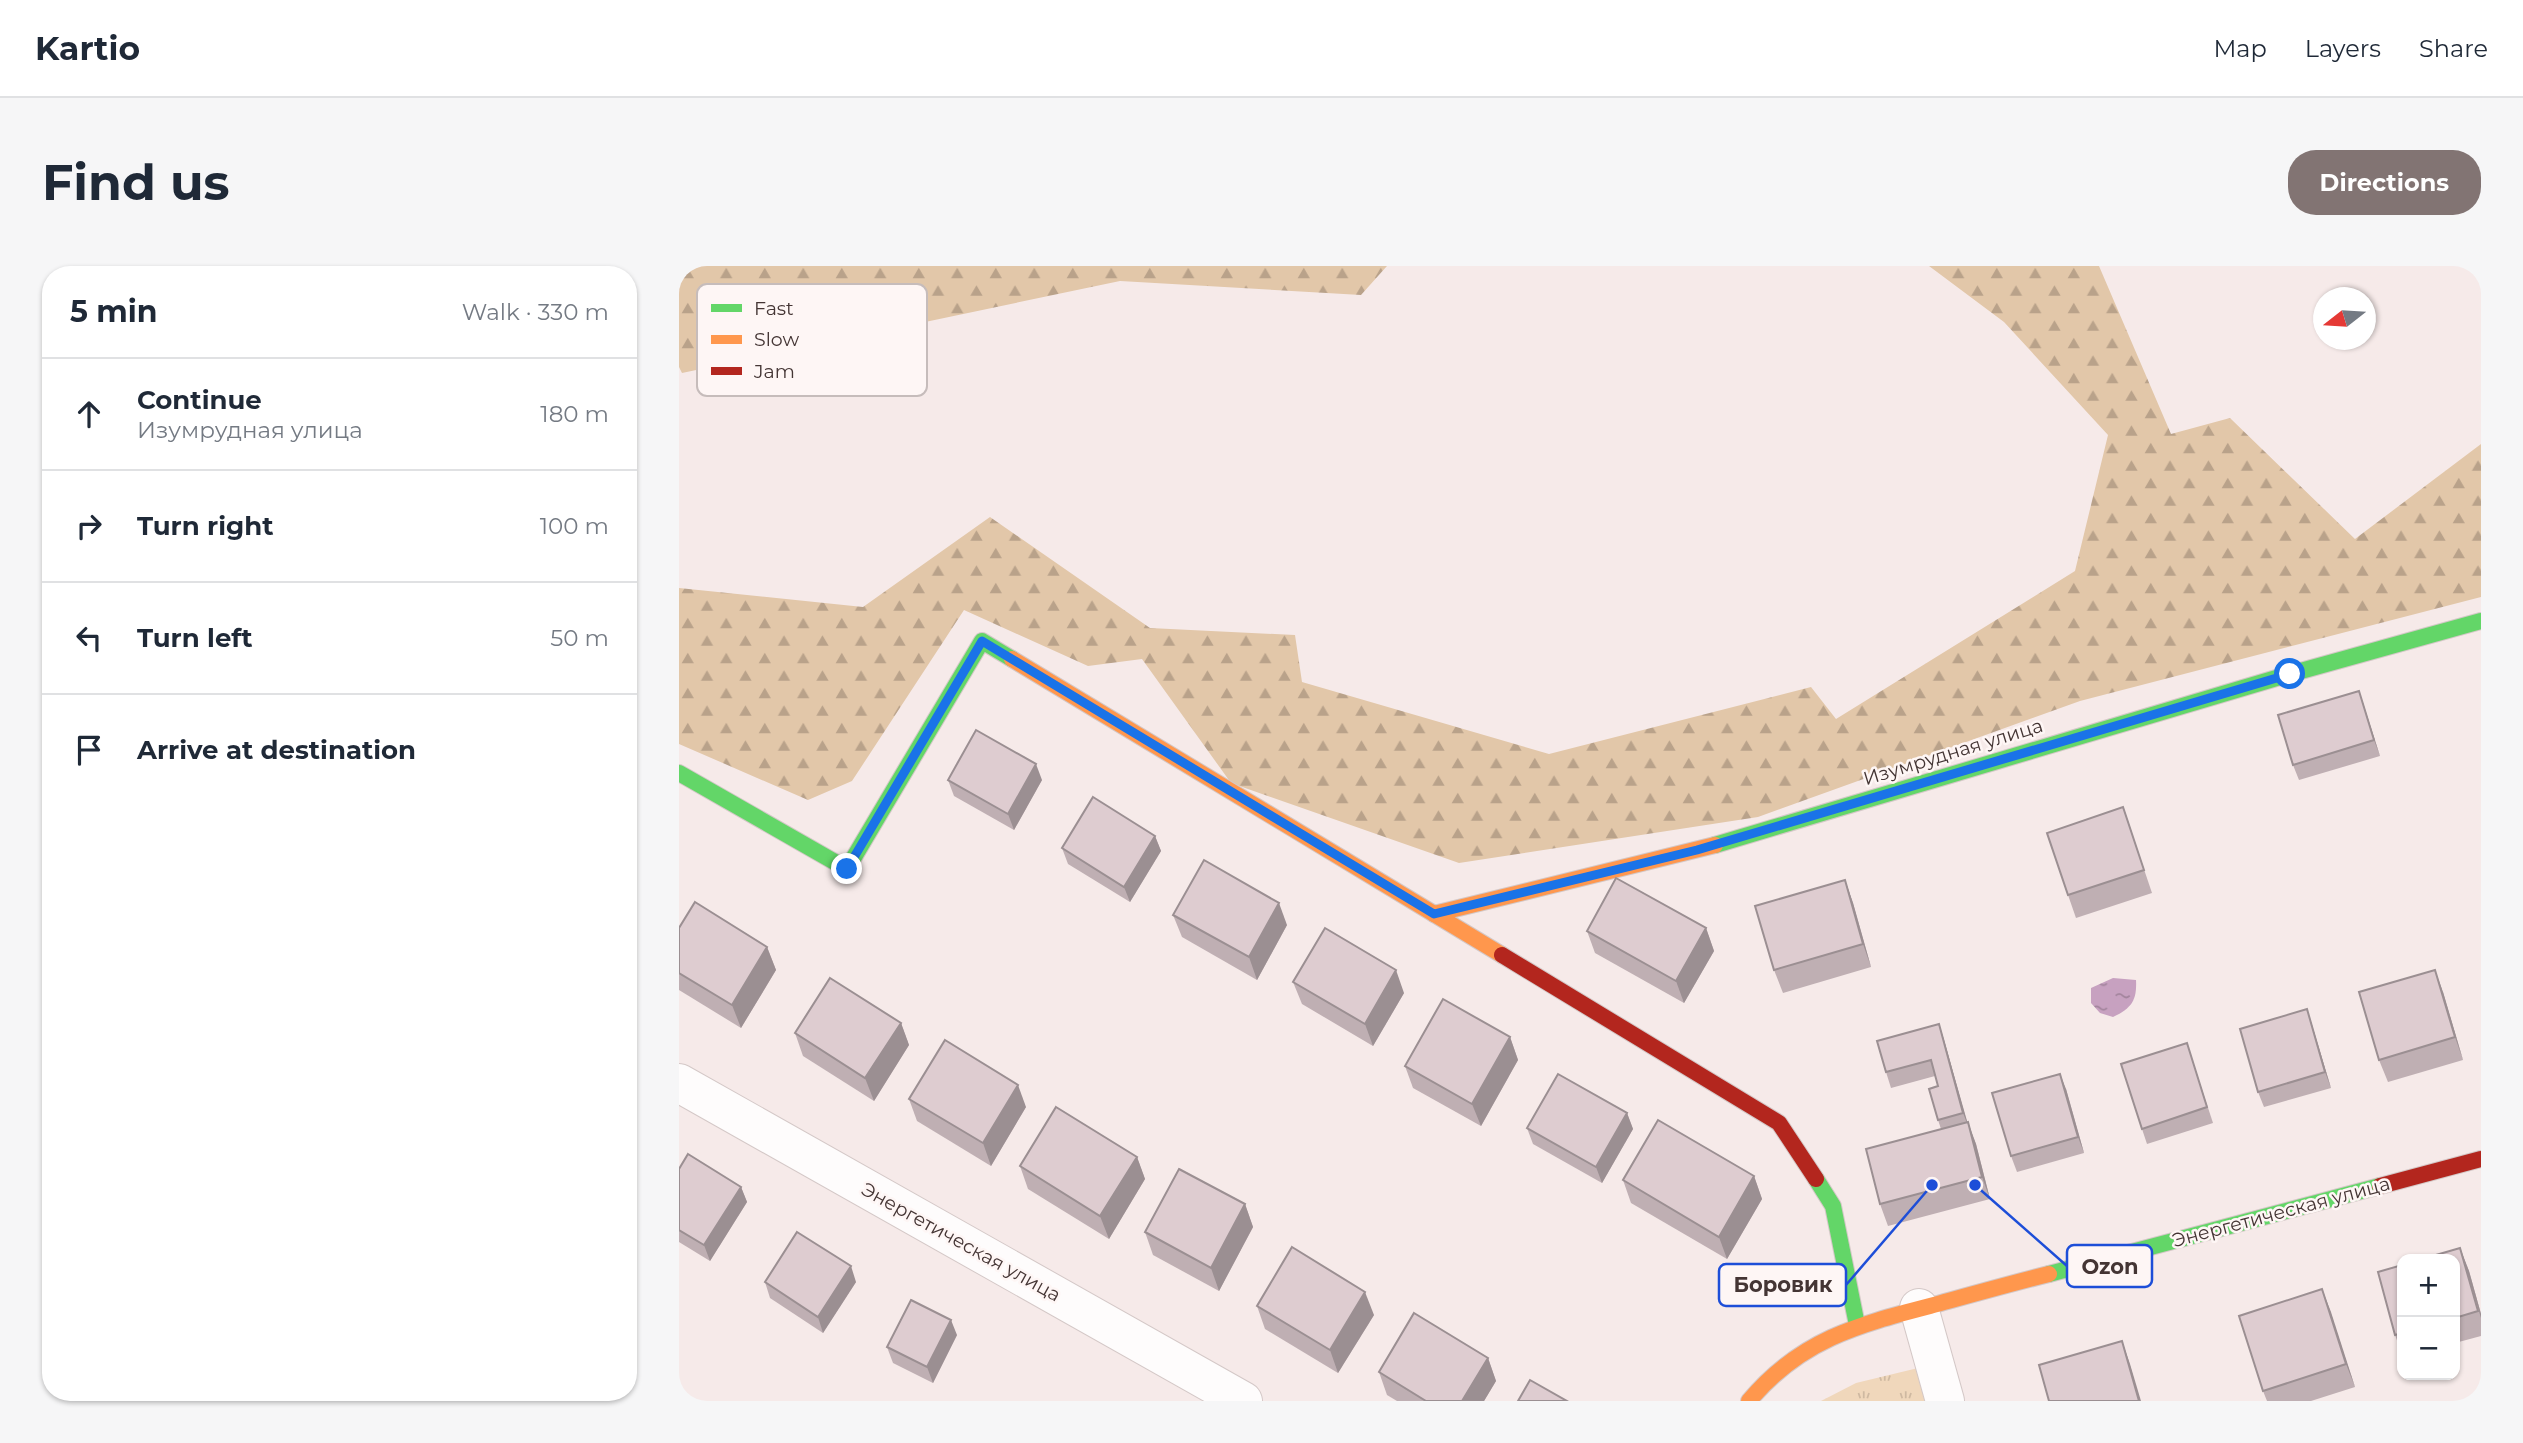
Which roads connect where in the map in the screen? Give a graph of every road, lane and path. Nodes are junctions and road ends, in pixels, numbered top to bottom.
1 (2481, 621) edge
2 (679, 773) edge
3 (1434, 914) junction
4 (679, 1083) edge
5 (2481, 1159) edge
6 (1919, 1308) junction
7 (1857, 1325) junction
8 (1243, 1401) edge
9 (1749, 1401) edge
10 (1945, 1401) edge

1 - 3 street, Изумрудная улица
2 - 3 street
3 - 7 street
4 - 8 street, Энергетическая улица
5 - 6 street, Энергетическая улица
6 - 7 street, Энергетическая улица
6 - 10 street
7 - 9 street, Энергетическая улица

